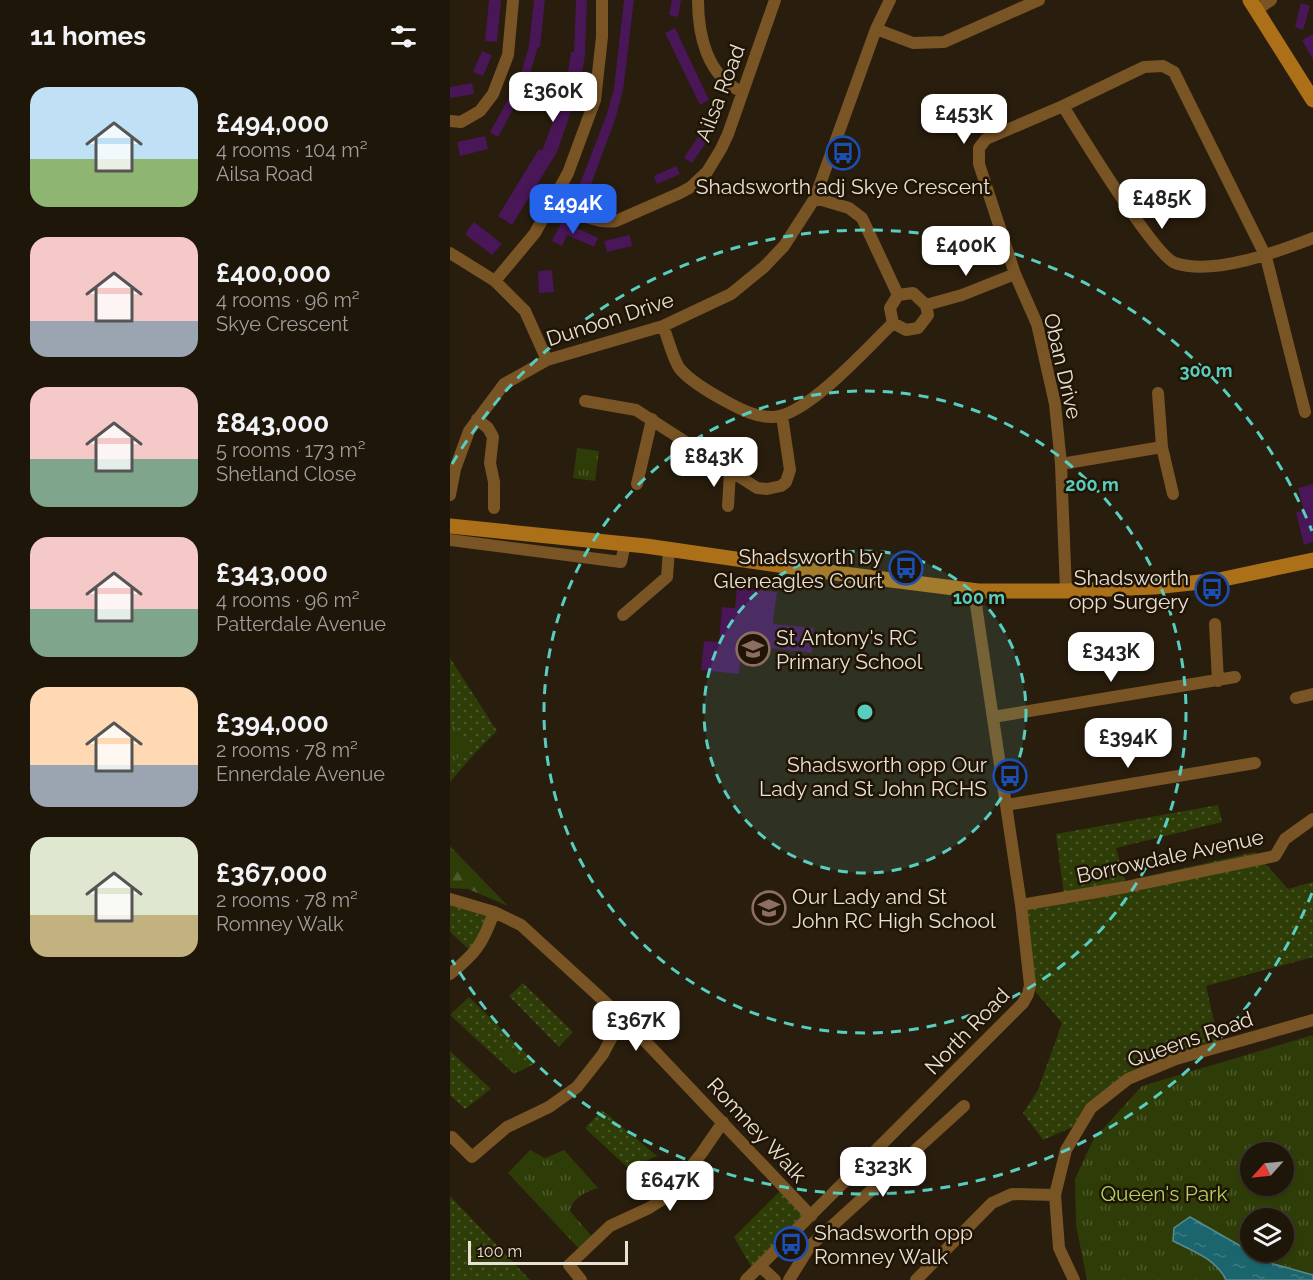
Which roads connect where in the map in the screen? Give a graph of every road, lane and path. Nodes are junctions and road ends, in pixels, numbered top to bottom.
1 (513, 0) edge
2 (602, 0) edge
3 (698, 0) edge
4 (776, 0) edge
5 (890, 0) edge
6 (1039, 0) edge
7 (1271, 0) edge
8 (1254, 5) edge
9 (876, 29) junction
10 (742, 92) junction
11 (1313, 100) edge
12 (1063, 106) junction
13 (450, 121) edge
14 (815, 198) junction
15 (552, 201) junction
16 (1313, 238) edge
17 (450, 252) edge
18 (1266, 256) junction
19 (1015, 274) junction
20 (495, 281) junction
21 (898, 294) junction
22 (926, 304) junction
23 (893, 323) junction
24 (663, 326) junction
25 (547, 360) junction
26 (1158, 393) dead end
27 (585, 401) dead end
28 (1305, 412) dead end
29 (782, 416) junction
30 (477, 419) junction
31 (652, 419) junction
32 (1162, 447) junction
33 (1061, 464) junction
34 (730, 472) junction
35 (637, 484) dead end
36 (1173, 494) dead end
37 (450, 495) edge
38 (728, 506) dead end
39 (494, 508) dead end
40 (450, 526) edge
41 (450, 540) edge
42 (625, 544) junction
43 (669, 549) junction
44 (1313, 560) edge
45 (978, 591) junction
46 (1066, 591) junction
47 (623, 615) dead end
48 (1215, 624) dead end
49 (1235, 677) dead end
50 (1218, 681) junction
51 (1313, 694) edge
52 (1296, 698) dead end
53 (993, 717) junction
54 (1255, 764) dead end
55 (1006, 805) junction
56 (1313, 819) edge
57 (450, 899) edge
58 (1021, 905) junction
59 (494, 912) junction
60 (450, 974) edge
61 (1313, 1020) edge
62 (627, 1022) junction
63 (964, 1106) dead end
64 (723, 1122) junction
65 (452, 1137) dead end
66 (1055, 1195) junction
67 (811, 1216) junction
68 (760, 1266) junction
69 (581, 1280) edge
70 (746, 1280) edge
71 (775, 1280) edge
72 (789, 1280) edge
73 (916, 1280) edge
74 (1074, 1280) edge

1 - 13 street
2 - 15 street
3 - 10 street
4 - 10 street, Ailsa Road
5 - 9 street, Dunoon Drive
6 - 9 street
7 - 8 street
8 - 11 main road
9 - 14 street, Dunoon Drive
10 - 15 street, Ailsa Road
12 - 18 street
12 - 18 street, Oban Drive
12 - 19 street, Oban Drive
14 - 21 street
14 - 24 street, Dunoon Drive
15 - 20 street
16 - 18 street
17 - 20 street
18 - 28 street
19 - 22 street
19 - 33 street, Oban Drive
20 - 25 street
21 - 22 street
21 - 23 street
22 - 23 street
23 - 29 street
24 - 25 street, Dunoon Drive
24 - 29 street
25 - 30 street, Dunoon Drive
26 - 32 street
27 - 31 street
29 - 34 street
30 - 37 street, Dunoon Drive
30 - 39 street
31 - 34 street
31 - 35 street
32 - 33 street
32 - 36 street
33 - 46 street, Oban Drive
34 - 38 street
40 - 42 main road
41 - 42 street
42 - 43 main road
43 - 45 main road
43 - 47 street
44 - 46 main road
45 - 46 main road
45 - 53 street, North Road
48 - 50 street
49 - 50 street
50 - 53 street
51 - 52 street
53 - 55 street, North Road
54 - 55 street
55 - 58 street, North Road
56 - 58 street, Borrowdale Avenue
57 - 59 street, Romney Walk
58 - 67 street, North Road
59 - 60 street
59 - 62 street, Romney Walk
61 - 66 street, Queens Road
62 - 64 street, Romney Walk
62 - 65 street
63 - 72 street
64 - 67 street, Romney Walk
64 - 69 street
66 - 73 street
66 - 74 street, Queens Road
67 - 68 street, North Road
68 - 70 street, North Road
68 - 71 street

